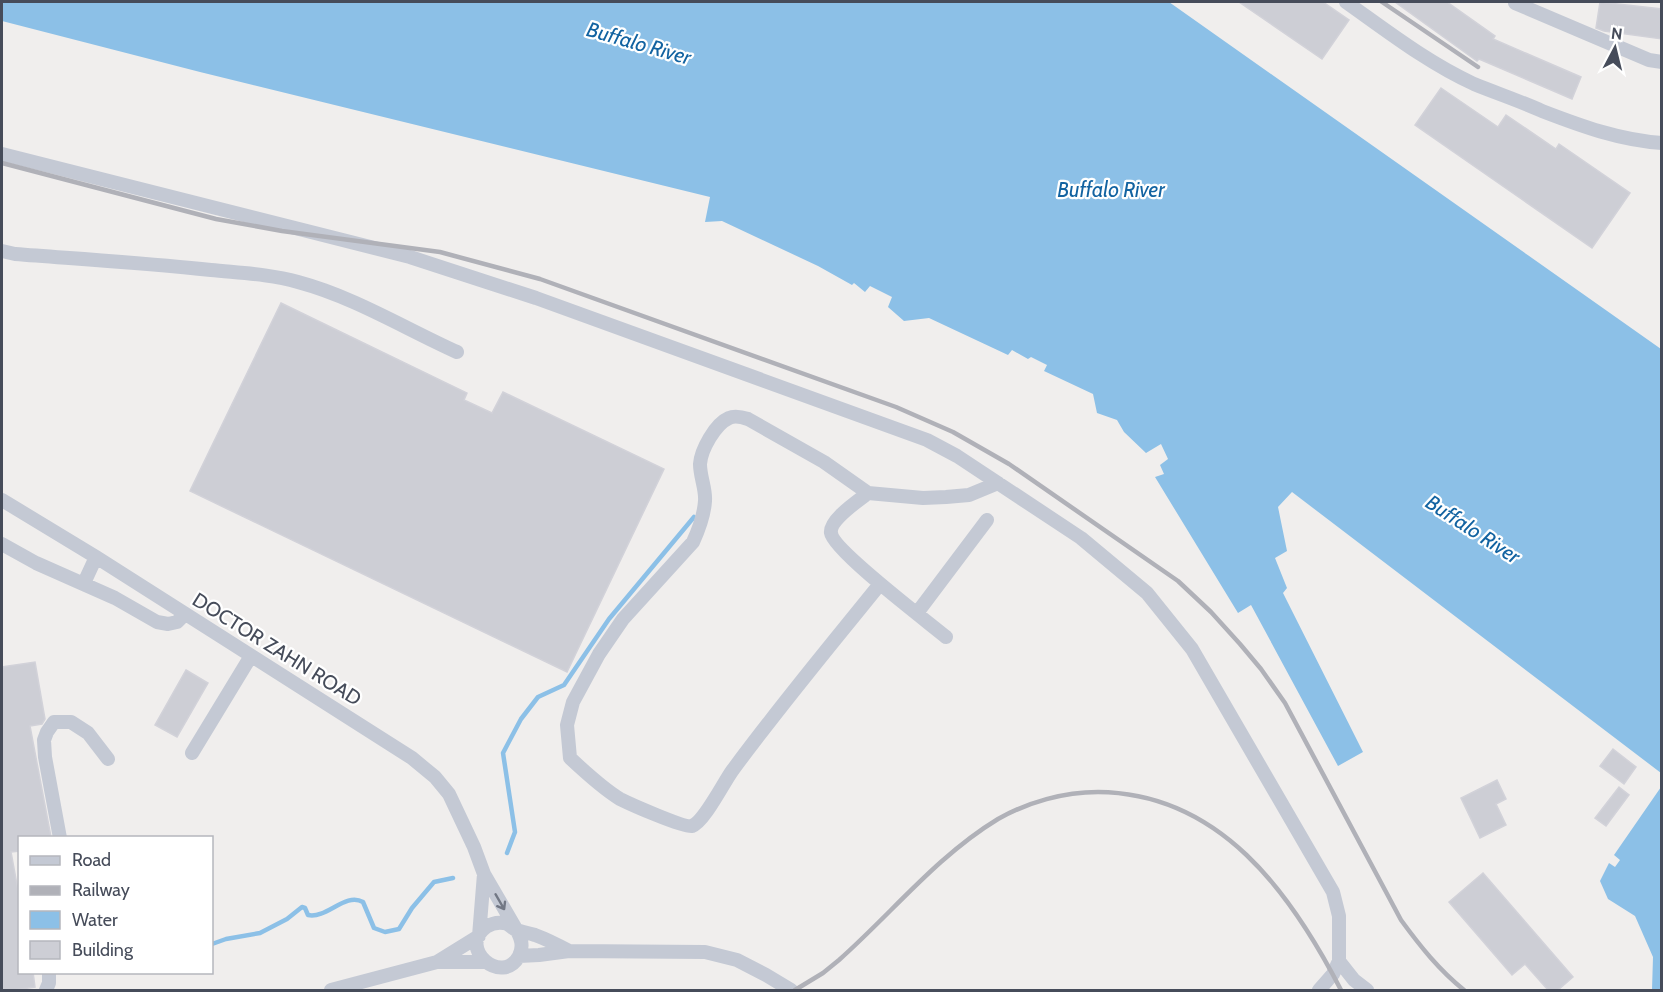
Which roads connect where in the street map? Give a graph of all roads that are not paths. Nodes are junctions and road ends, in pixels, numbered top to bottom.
1 (1346, 2) edge
2 (1515, 3) dead end
3 (1662, 62) edge
4 (1662, 143) edge
5 (2, 154) edge
6 (2, 252) edge
7 (457, 352) dead end
8 (998, 483) junction
9 (868, 494) junction
10 (2, 500) edge
11 (987, 519) dead end
12 (2, 544) edge
13 (96, 557) junction
14 (84, 583) junction
15 (880, 584) junction
16 (917, 613) junction
17 (185, 614) junction
18 (946, 637) dead end
19 (251, 656) junction
20 (192, 753) dead end
21 (108, 759) dead end
22 (60, 836) edge
23 (484, 874) junction
24 (516, 929) junction
25 (478, 936) junction
26 (568, 951) junction
27 (519, 956) junction
28 (1339, 961) junction
29 (437, 962) junction
30 (485, 962) junction
31 (49, 974) edge
32 (46, 990) edge
33 (332, 990) edge
34 (792, 990) edge
35 (1319, 990) edge
36 (1367, 990) edge

1 - 4 street
2 - 3 street
5 - 8 street
6 - 7 street
8 - 9 street
8 - 28 street
9 - 15 street
9 - 15 street
10 - 13 street, DOCTOR ZAHN ROAD
11 - 16 street
12 - 14 street
13 - 14 street
13 - 17 street, DOCTOR ZAHN ROAD
14 - 17 street
15 - 16 street
16 - 18 street
17 - 19 street, DOCTOR ZAHN ROAD
19 - 20 street
19 - 23 street, DOCTOR ZAHN ROAD
21 - 22 street
23 -> 24 street, DOCTOR ZAHN ROAD
23 - 25 street, DOCTOR ZAHN ROAD
24 - 25 street
24 - 26 street
24 - 27 street, DOCTOR ZAHN ROAD
25 - 29 street
25 - 30 street, DOCTOR ZAHN ROAD
26 - 27 street
26 - 34 street
27 - 30 street
28 - 35 street
28 - 36 street
29 - 30 street
29 - 33 street
31 - 32 street

